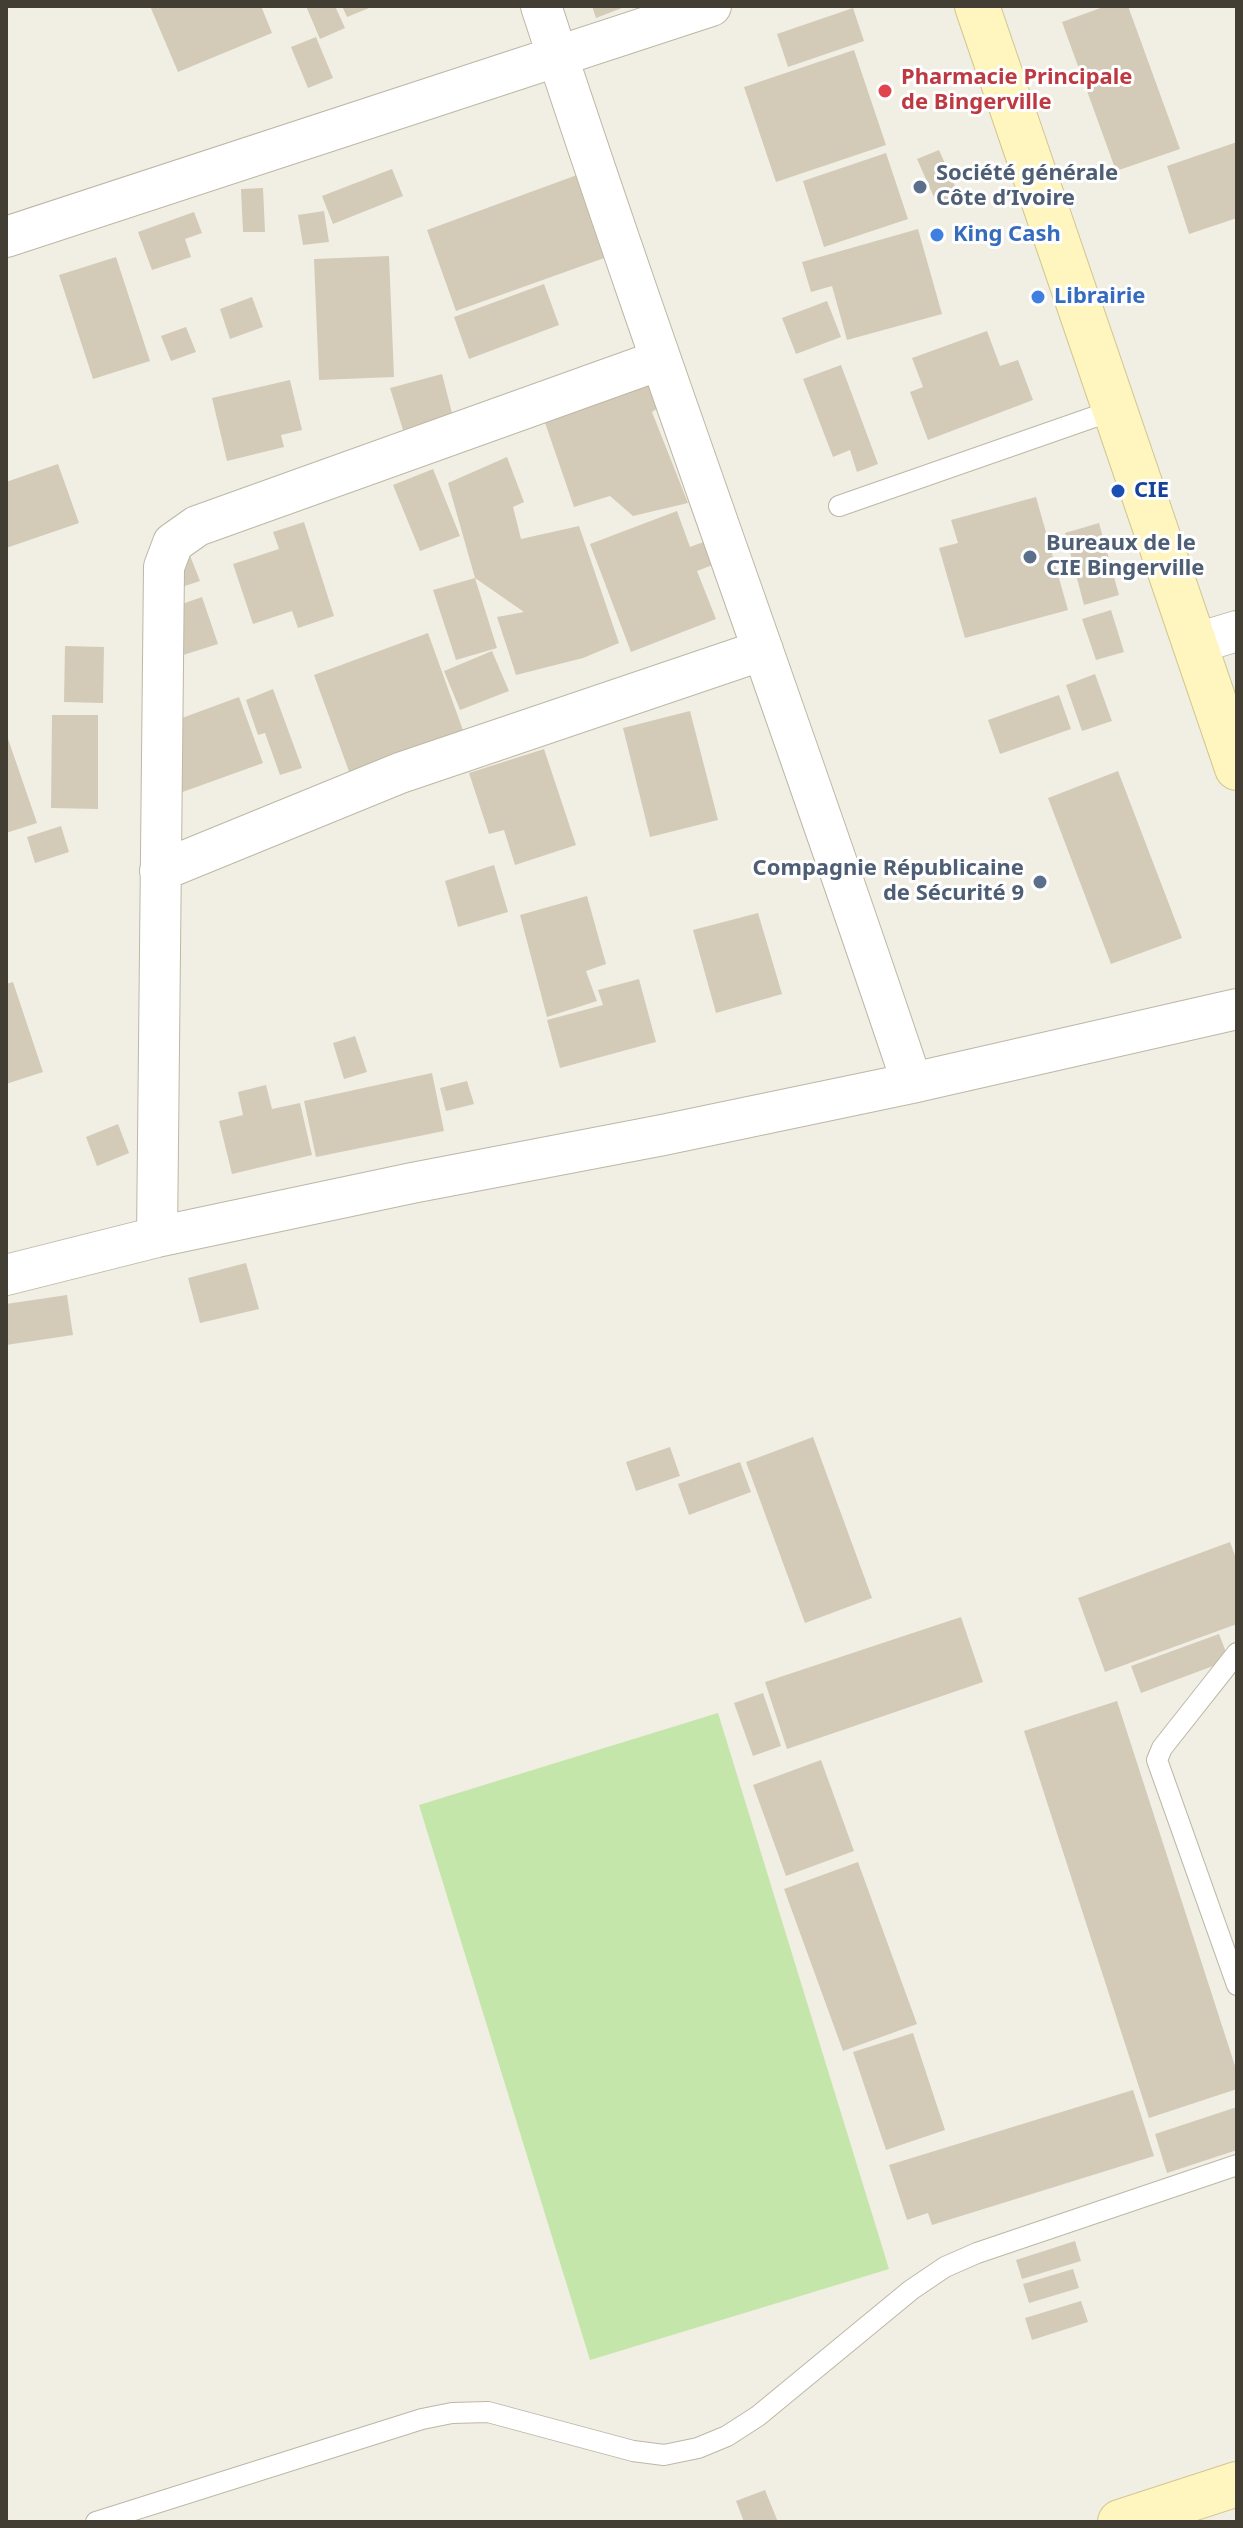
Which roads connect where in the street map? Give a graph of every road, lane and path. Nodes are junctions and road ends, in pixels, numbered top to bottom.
1 (541, 6) edge
2 (711, 6) edge
3 (977, 6) edge
4 (558, 57) junction
5 (6, 237) edge
6 (660, 360) junction
7 (1114, 410) junction
8 (839, 506) dead end
9 (1237, 631) edge
10 (1194, 644) junction
11 (763, 650) junction
12 (1237, 768) edge
13 (160, 871) junction
14 (1237, 1009) edge
15 (912, 1083) junction
16 (157, 1237) junction
17 (6, 1275) edge
18 (1237, 1653) edge
19 (1237, 1985) edge
20 (1237, 2165) edge
21 (1237, 2484) edge
22 (96, 2522) edge
23 (1120, 2522) edge

1 - 4 street
2 - 4 street
3 - 7 main road
4 - 5 street
4 - 6 street
6 - 11 street
6 - 13 street
7 - 8 lane
7 - 10 main road
9 - 10 street
10 - 12 main road
11 - 13 street
11 - 15 street
13 - 16 street
14 - 15 street
15 - 16 street
16 - 17 street
18 - 19 lane
20 - 22 lane
21 - 23 main road

